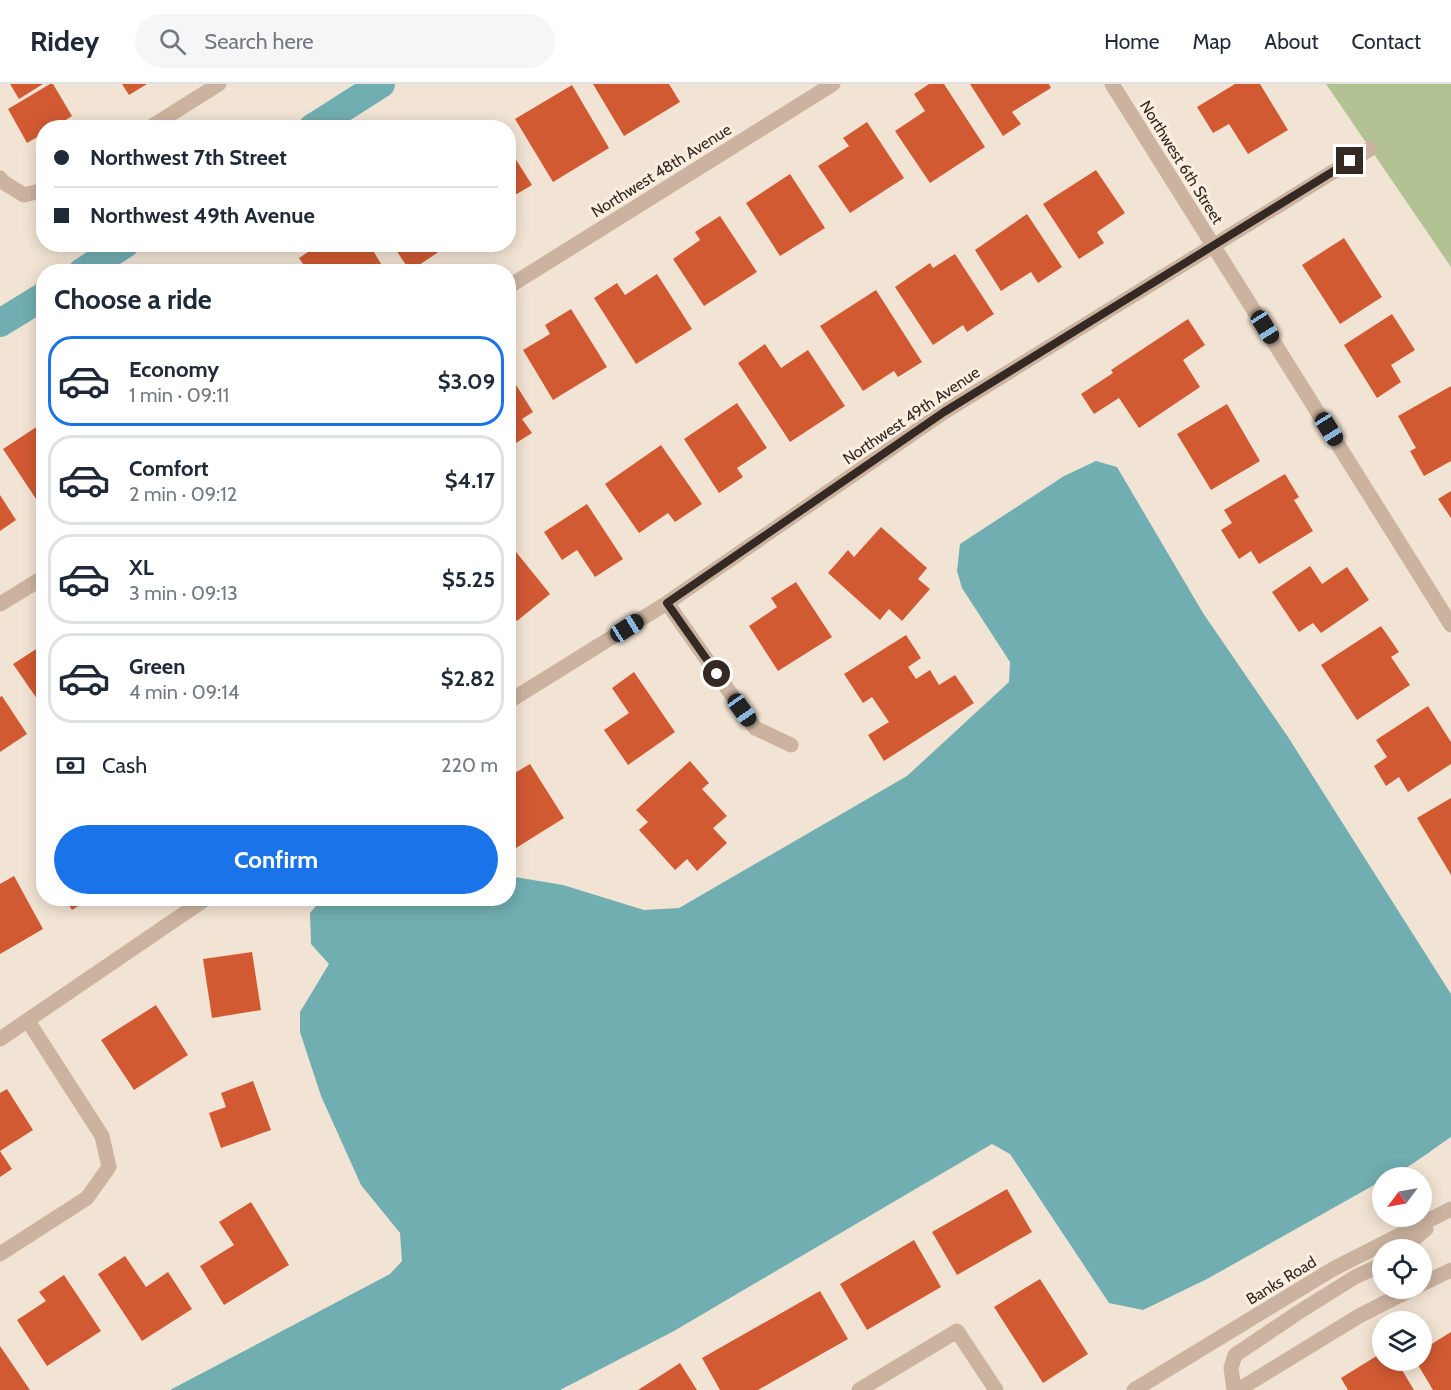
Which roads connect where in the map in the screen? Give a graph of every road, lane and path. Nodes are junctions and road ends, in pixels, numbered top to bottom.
1 (219, 84) edge
2 (833, 84) edge
3 (1112, 84) edge
4 (162, 120) edge
5 (1370, 149) dead end
6 (0, 178) edge
7 (36, 192) edge
8 (1214, 246) junction
9 (516, 282) edge
10 (36, 582) edge
11 (667, 603) junction
12 (0, 604) edge
13 (1451, 625) edge
14 (516, 697) edge
15 (791, 745) dead end
16 (195, 906) edge
17 (28, 1021) junction
18 (0, 1039) edge
19 (1450, 1210) edge
20 (1414, 1239) edge
21 (0, 1254) edge
22 (1372, 1270) edge
23 (1451, 1270) edge
24 (1432, 1279) edge
25 (1392, 1299) edge
26 (859, 1390) edge
27 (996, 1390) edge
28 (1134, 1390) edge
29 (1236, 1390) edge

1 - 4 street
2 - 9 street, Northwest 48th Avenue
3 - 8 street, Northwest 6th Street
5 - 8 street, Northwest 49th Avenue
6 - 7 street
8 - 11 street, Northwest 49th Avenue
8 - 13 street, Northwest 6th Street
10 - 12 street
11 - 14 street, Northwest 49th Avenue
11 - 15 street
16 - 17 street
17 - 18 street
17 - 21 street
19 - 20 street
19 - 28 street, Banks Road
22 - 29 street
23 - 24 street
25 - 29 street
26 - 27 street

